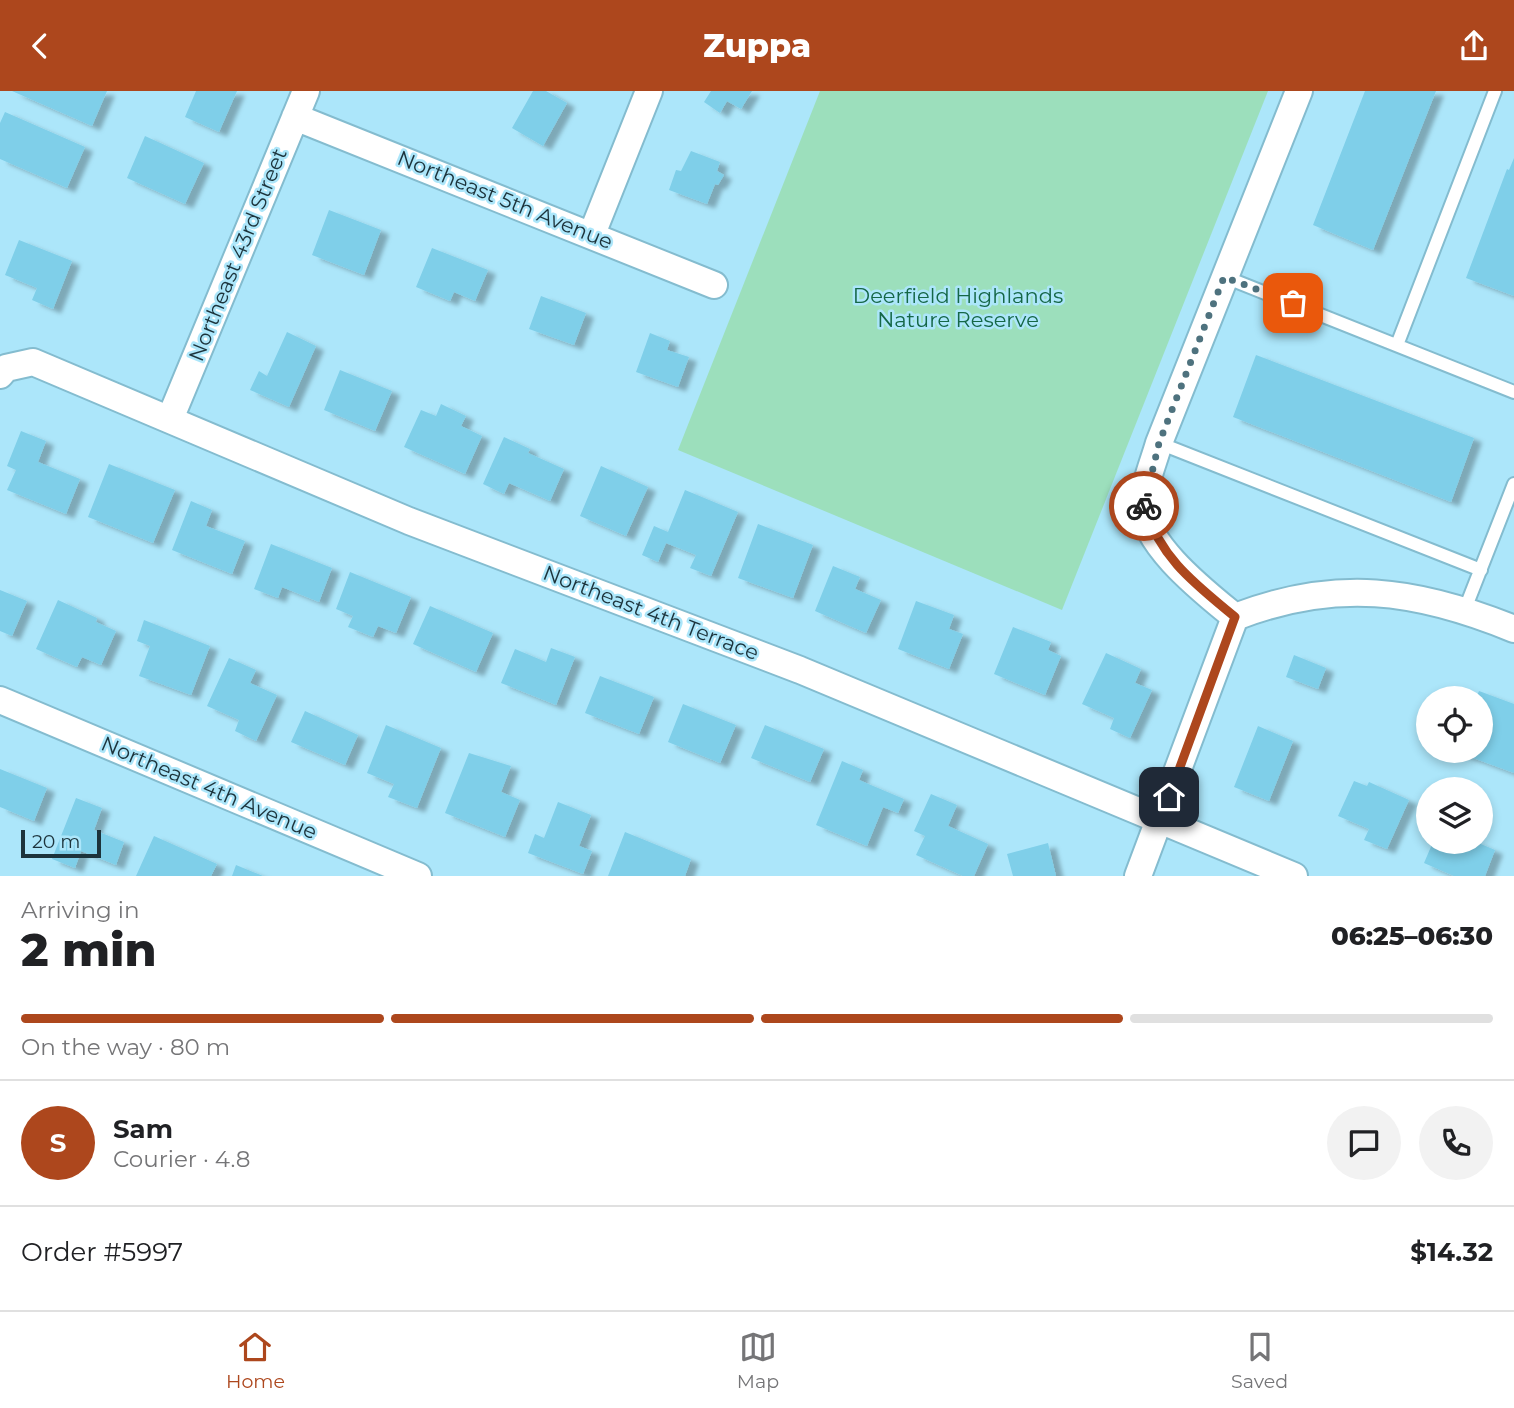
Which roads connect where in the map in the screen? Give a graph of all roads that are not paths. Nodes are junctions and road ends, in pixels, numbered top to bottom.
1 (306, 91) edge
2 (649, 91) edge
3 (1299, 91) edge
4 (1495, 91) edge
5 (295, 117) junction
6 (592, 234) junction
7 (1224, 277) junction
8 (714, 285) dead end
9 (1397, 345) junction
10 (3, 371) edge
11 (1514, 392) edge
12 (170, 419) junction
13 (1159, 443) junction
14 (1514, 484) edge
15 (1480, 570) junction
16 (1465, 609) junction
17 (1235, 617) junction
18 (1514, 629) edge
19 (0, 700) edge
20 (1160, 821) junction
21 (418, 876) edge
22 (1138, 876) edge
23 (1294, 876) edge

1 - 5 street, Northeast 43rd Street
2 - 6 street
3 - 7 street
4 - 9 lane
5 - 6 street, Northeast 5th Avenue
5 - 12 street, Northeast 43rd Street
6 - 8 street, Northeast 5th Avenue
7 - 9 lane
7 - 13 street
9 - 11 lane
10 - 12 street, Northeast 4th Terrace
12 - 20 street, Northeast 4th Terrace
13 - 15 lane
13 - 17 street
14 - 15 lane
15 - 16 lane
16 - 17 street
16 - 18 street
17 - 20 street
19 - 21 street, Northeast 4th Avenue
20 - 22 street
20 - 23 street, Northeast 4th Terrace

